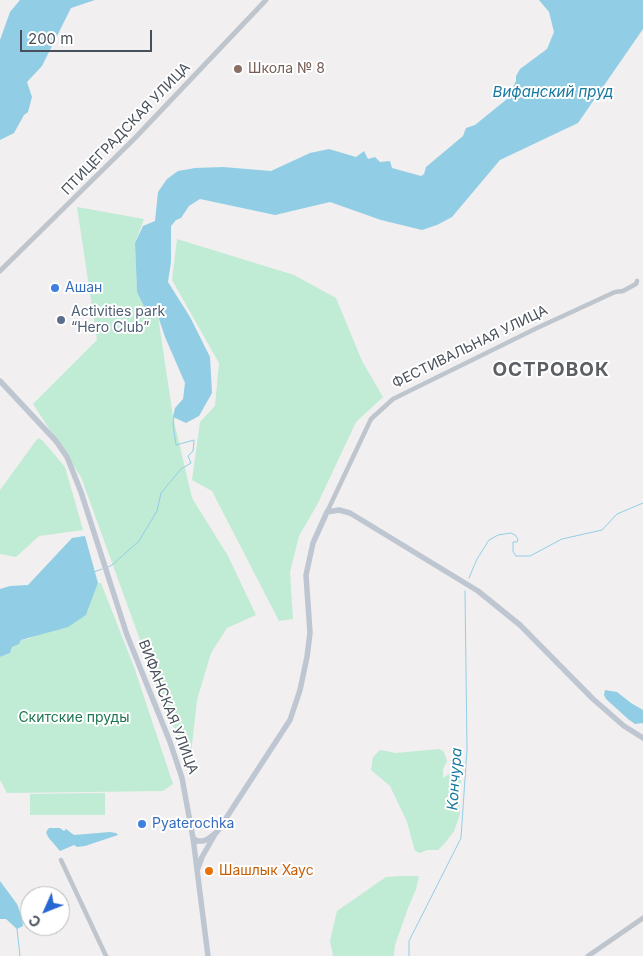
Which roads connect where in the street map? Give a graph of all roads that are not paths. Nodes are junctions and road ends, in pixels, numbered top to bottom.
1 (266, 0) edge
2 (0, 271) edge
3 (637, 281) dead end
4 (0, 381) edge
5 (328, 512) junction
6 (643, 738) edge
7 (217, 832) junction
8 (193, 838) junction
9 (61, 860) dead end
10 (197, 870) junction
11 (643, 918) edge
12 (596, 954) edge
13 (106, 956) edge
14 (208, 956) edge
15 (588, 956) edge

1 - 2 street, ПТИЦЕГРАДСКАЯ УЛИЦА
3 - 5 street, ФЕСТИВАЛЬНАЯ УЛИЦА
4 - 8 main road, ВИФАНСКАЯ УЛИЦА
5 - 6 main road
5 - 7 main road, ФЕСТИВАЛЬНАЯ УЛИЦА
7 - 8 main road
7 - 10 main road, ФЕСТИВАЛЬНАЯ УЛИЦА
8 - 10 main road, ВИФАНСКАЯ УЛИЦА
9 - 13 street
10 - 14 main road, ВИФАНСКАЯ УЛИЦА
11 - 12 street
12 - 15 street

